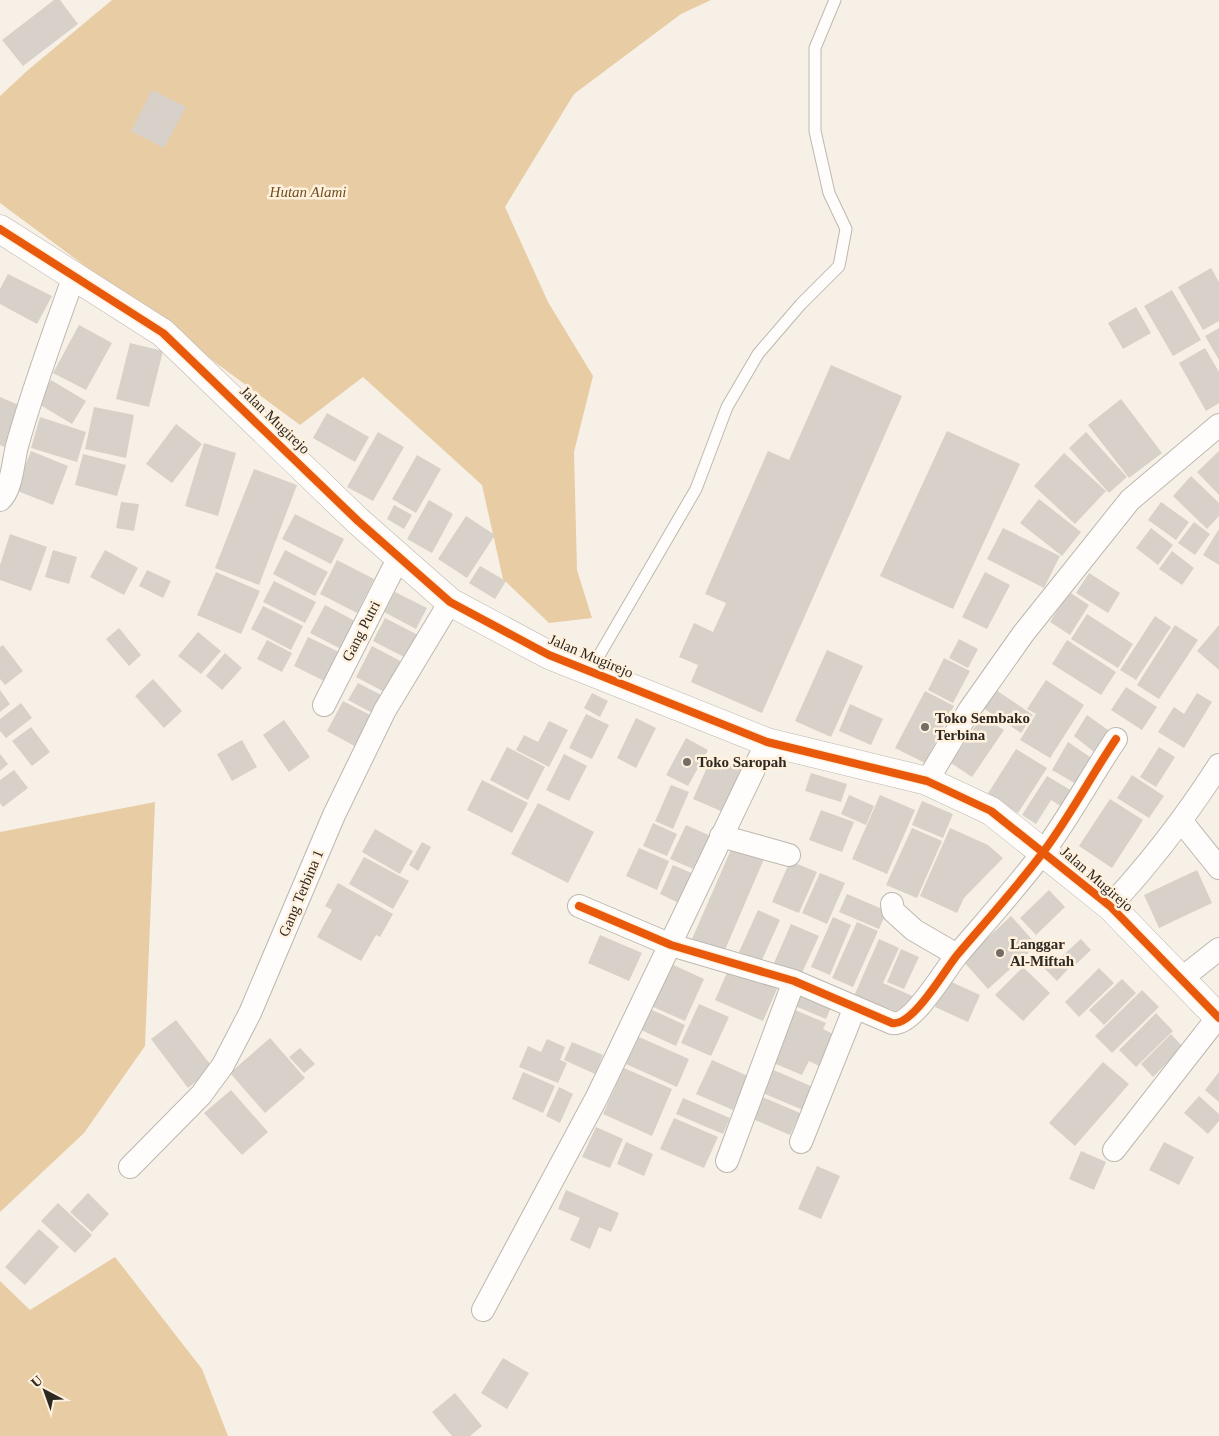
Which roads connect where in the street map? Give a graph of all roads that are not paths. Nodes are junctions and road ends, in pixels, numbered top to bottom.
1 (835, 0) edge
2 (0, 229) edge
3 (74, 276) junction
4 (1219, 425) edge
5 (0, 500) edge
6 (399, 557) junction
7 (450, 602) junction
8 (590, 672) junction
9 (324, 705) dead end
10 (1116, 739) dead end
11 (767, 742) junction
12 (1219, 765) edge
13 (927, 781) junction
14 (1182, 822) junction
15 (721, 836) junction
16 (1044, 851) junction
17 (789, 855) dead end
18 (1219, 868) edge
19 (892, 904) dead end
20 (579, 906) dead end
21 (1110, 906) junction
22 (671, 945) junction
23 (1219, 949) edge
24 (957, 955) junction
25 (1181, 979) junction
26 (794, 981) junction
27 (855, 1007) junction
28 (1218, 1017) edge
29 (801, 1142) dead end
30 (1114, 1150) dead end
31 (727, 1161) dead end
32 (130, 1167) dead end
33 (483, 1310) dead end

1 - 8 lane
2 - 3 street, Jalan Mugirejo
3 - 5 street
3 - 6 street, Jalan Mugirejo
4 - 13 street
6 - 7 street, Jalan Mugirejo
6 - 9 street, Gang Putri
7 - 8 street, Jalan Mugirejo
7 - 32 street, Gang Terbina 1
8 - 11 street, Jalan Mugirejo
10 - 16 street
11 - 13 street, Jalan Mugirejo
11 - 15 street
12 - 14 street
13 - 16 street, Jalan Mugirejo
14 - 18 street
14 - 21 street
15 - 17 street
15 - 22 street
16 - 21 street, Jalan Mugirejo
16 - 24 street
19 - 24 street
20 - 22 street
21 - 25 street, Jalan Mugirejo
22 - 26 street
22 - 33 street
23 - 25 street
24 - 27 street
25 - 28 street, Jalan Mugirejo
26 - 27 street
26 - 31 street
27 - 29 street
28 - 30 street

